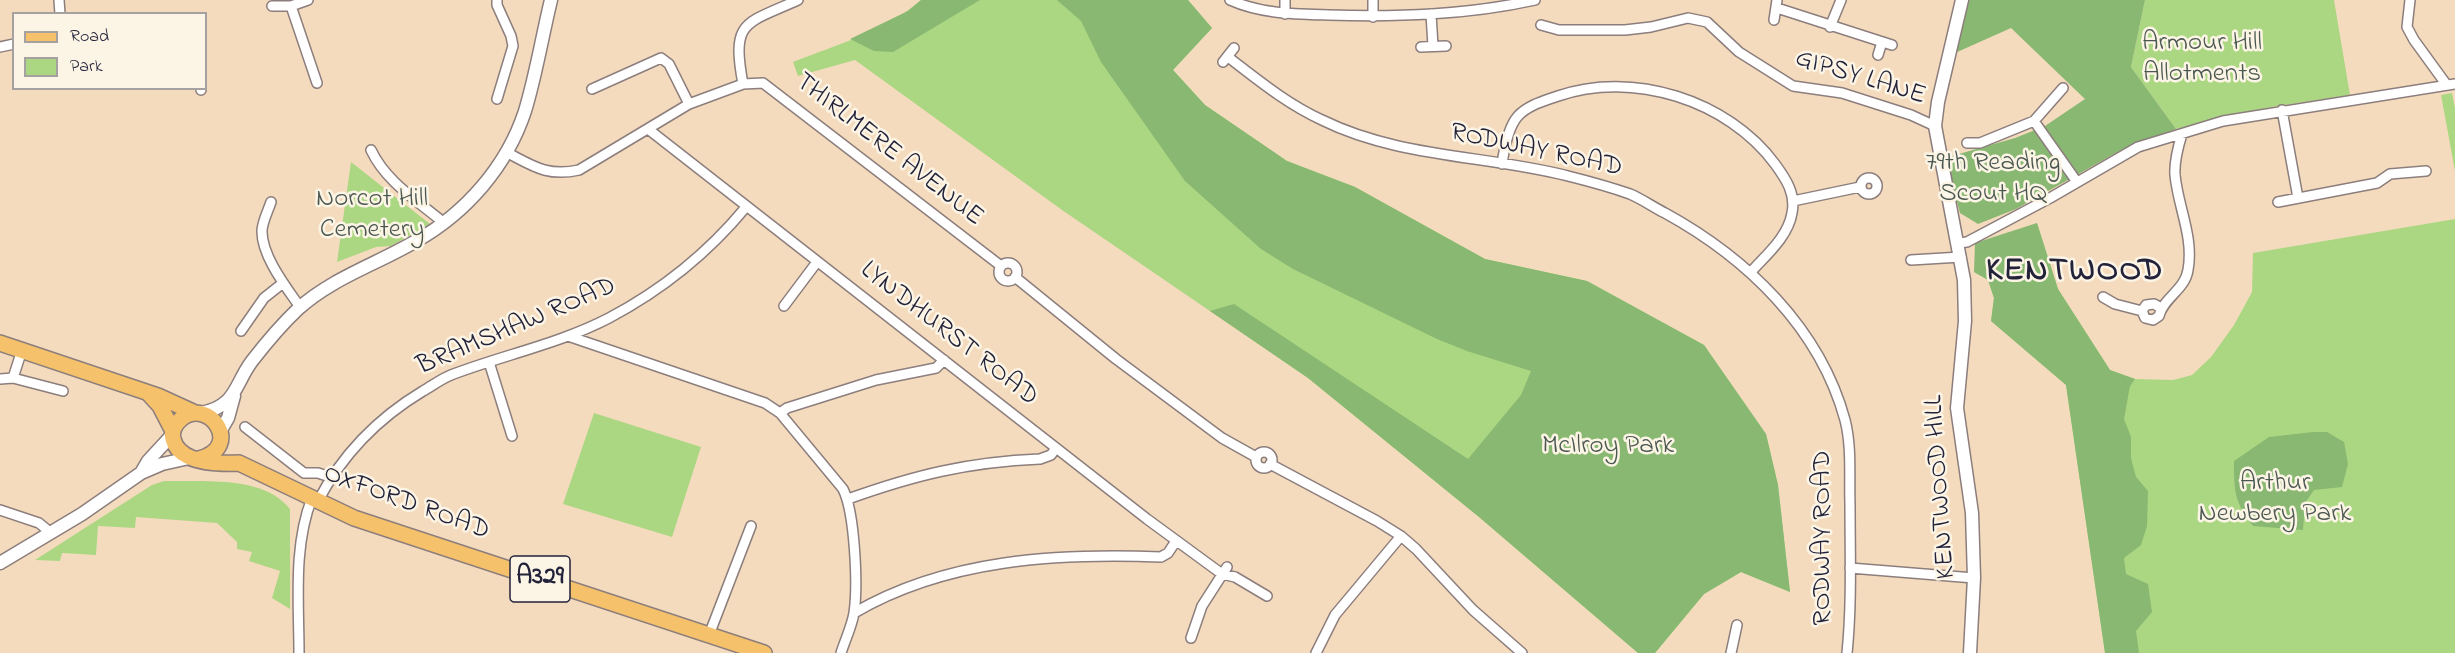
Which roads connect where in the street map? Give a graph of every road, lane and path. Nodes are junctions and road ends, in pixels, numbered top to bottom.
1 (308, 0) edge
2 (496, 0) edge
3 (551, 0) edge
4 (798, 0) edge
5 (1230, 0) edge
6 (1285, 0) edge
7 (1373, 0) edge
8 (1535, 0) edge
9 (1841, 0) edge
10 (1962, 0) edge
11 (2410, 0) edge
12 (1506, 3) edge
13 (1777, 4) edge
14 (272, 6) dead end
15 (291, 6) junction
16 (1285, 14) junction
17 (1431, 14) junction
18 (1373, 16) junction
19 (1774, 20) dead end
20 (1541, 25) dead end
21 (1830, 27) junction
22 (1433, 46) junction
23 (1446, 46) dead end
24 (1421, 47) dead end
25 (1234, 48) dead end
26 (1878, 55) dead end
27 (317, 83) dead end
28 (743, 84) junction
29 (2451, 84) edge
30 (2063, 88) dead end
31 (592, 89) dead end
32 (497, 99) dead end
33 (689, 104) junction
34 (2282, 110) junction
35 (2034, 121) junction
36 (1935, 126) junction
37 (648, 129) junction
38 (2182, 134) junction
39 (1967, 143) dead end
40 (371, 150) dead end
41 (506, 152) junction
42 (376, 160) junction
43 (1502, 164) junction
44 (368, 168) dead end
45 (2426, 171) dead end
46 (2077, 182) junction
47 (1860, 187) dead end
48 (2298, 198) junction
49 (1793, 201) junction
50 (271, 202) dead end
51 (2278, 202) dead end
52 (746, 207) junction
53 (444, 223) junction
54 (1958, 243) junction
55 (1961, 257) junction
56 (1911, 260) dead end
57 (817, 262) junction
58 (1751, 272) junction
59 (283, 283) junction
60 (2103, 297) dead end
61 (784, 306) dead end
62 (300, 307) junction
63 (242, 331) dead end
64 (568, 336) junction
65 (0, 343) edge
66 (22, 350) junction
67 (944, 360) junction
68 (489, 362) junction
69 (13, 378) junction
70 (0, 379) edge
71 (63, 391) dead end
72 (235, 392) junction
73 (148, 393) junction
74 (197, 413) junction
75 (780, 413) junction
76 (245, 427) dead end
77 (173, 433) junction
78 (221, 433) junction
79 (512, 436) dead end
80 (1056, 448) junction
81 (194, 458) junction
82 (239, 463) junction
83 (141, 473) junction
84 (330, 477) junction
85 (315, 499) junction
86 (848, 500) junction
87 (0, 510) edge
88 (751, 526) dead end
89 (51, 533) junction
90 (1401, 536) junction
91 (1176, 541) junction
92 (0, 563) edge
93 (1850, 568) junction
94 (1225, 571) junction
95 (1974, 578) junction
96 (1267, 596) dead end
97 (854, 613) junction
98 (1737, 625) dead end
99 (709, 635) junction
100 (1191, 638) dead end
101 (1512, 645) junction
102 (299, 653) edge
103 (764, 653) edge
104 (841, 653) edge
105 (1316, 653) edge
106 (1505, 653) edge
107 (1522, 653) edge
108 (1731, 653) edge
109 (1847, 653) edge
110 (1970, 653) edge

1 - 15 street
2 - 32 street
3 - 41 street
4 - 28 street
5 - 16 street
6 - 16 street
7 - 18 street
8 - 12 street
9 - 21 street
10 - 36 street, KENTWOOD HILL
11 - 29 street
12 - 17 street
13 - 19 street
13 - 21 street
14 - 15 street
15 - 27 street
16 - 18 street
17 - 18 street
17 - 22 street
20 - 36 street, GIPSY LANE
21 - 26 street
22 - 23 street
22 - 24 street
25 - 43 street, RODWAY ROAD
28 - 33 street
28 - 90 street, THIRLMERE AVENUE
29 - 34 street
30 - 35 street
31 - 33 street
33 - 37 street
34 - 38 street
34 - 48 street
35 - 39 street
35 - 46 street
36 - 54 street, KENTWOOD HILL
37 - 41 street
37 - 52 street, LYNDHURST ROAD
38 - 46 street
38 - 60 street
40 - 42 street
41 - 53 street
42 - 44 street
42 - 53 street
43 - 49 street
43 - 58 street, RODWAY ROAD
45 - 48 street
46 - 54 street
47 - 49 street
48 - 51 street
49 - 58 street
50 - 59 street
52 - 57 street, LYNDHURST ROAD
52 - 64 street, BRAMSHAW ROAD
53 - 62 street
54 - 55 street, KENTWOOD HILL
55 - 56 street
55 - 95 street, KENTWOOD HILL
57 - 61 street
57 - 67 street, LYNDHURST ROAD
58 - 93 street, RODWAY ROAD
59 - 62 street
59 - 63 street
62 - 72 street
64 - 68 street, BRAMSHAW ROAD
64 - 75 street
65 - 66 main road
66 - 69 street
66 - 73 main road
67 - 75 street
67 - 80 street, LYNDHURST ROAD
68 - 79 street
68 - 84 street, BRAMSHAW ROAD
69 - 70 street
69 - 71 street
72 - 74 street
72 - 78 street
73 - 74 main road
73 - 77 main road
74 - 77 main road
74 - 78 main road
75 - 86 street
76 - 84 street, OXFORD ROAD
77 - 81 main road
77 - 83 street
78 - 81 main road
78 - 82 main road
80 - 86 street
80 - 91 street, LYNDHURST ROAD
81 - 82 main road, OXFORD ROAD / A329
81 - 83 street
82 - 85 main road, OXFORD ROAD / A329
83 - 89 street
84 - 85 street, BRAMSHAW ROAD
85 - 99 main road, OXFORD ROAD / A329
85 - 102 street, BRAMSHAW ROAD
86 - 97 street
87 - 89 street
88 - 99 street
89 - 92 street
90 - 101 street, THIRLMERE AVENUE
90 - 105 street
91 - 94 street, LYNDHURST ROAD
91 - 97 street
93 - 95 street
93 - 109 street, RODWAY ROAD
94 - 96 street, LYNDHURST ROAD
94 - 100 street
95 - 110 street, KENTWOOD HILL
97 - 104 street
98 - 108 street
99 - 103 main road, OXFORD ROAD / A329
101 - 106 street
101 - 107 street, THIRLMERE AVENUE

